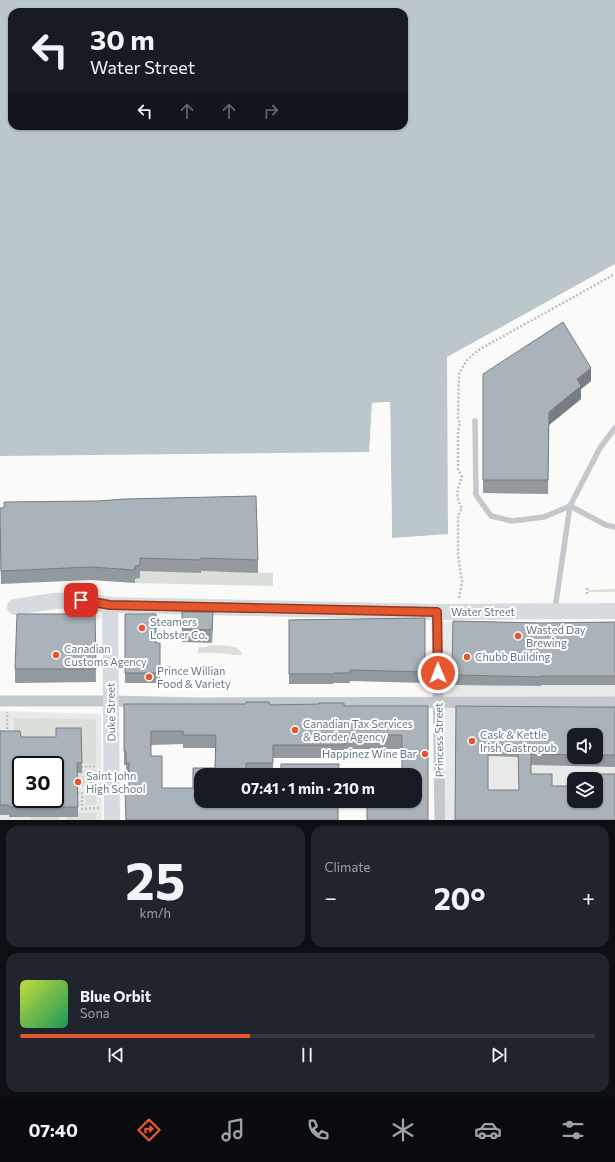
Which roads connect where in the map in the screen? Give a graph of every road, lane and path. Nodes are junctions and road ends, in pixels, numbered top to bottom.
1 (615, 274) edge
2 (475, 421) dead end
3 (615, 428) edge
4 (570, 506) junction
5 (615, 527) edge
6 (587, 588) dead end
7 (587, 594) dead end
8 (459, 598) dead end
9 (110, 605) junction
10 (8, 607) edge
11 (554, 611) junction
12 (615, 611) edge
13 (437, 612) junction
14 (0, 701) edge
15 (111, 701) junction
16 (438, 702) junction
17 (615, 702) edge
18 (7, 719) dead end
19 (7, 733) edge
20 (78, 793) edge
21 (95, 808) dead end
22 (112, 820) edge
23 (440, 820) edge

1 - 8 path
2 - 4 lane
3 - 4 lane
4 - 5 lane
4 - 11 lane
6 - 7 path
9 - 10 main road, Water Street
9 - 13 main road, Water Street
9 - 15 main road, Duke Street
11 - 12 main road, Water Street
11 - 13 main road, Water Street
13 - 16 street, Princess Street
14 - 15 street
15 - 16 street
15 - 22 main road, Duke Street
16 - 17 street
16 - 23 street, Princess Street
18 - 19 path
20 - 21 path

